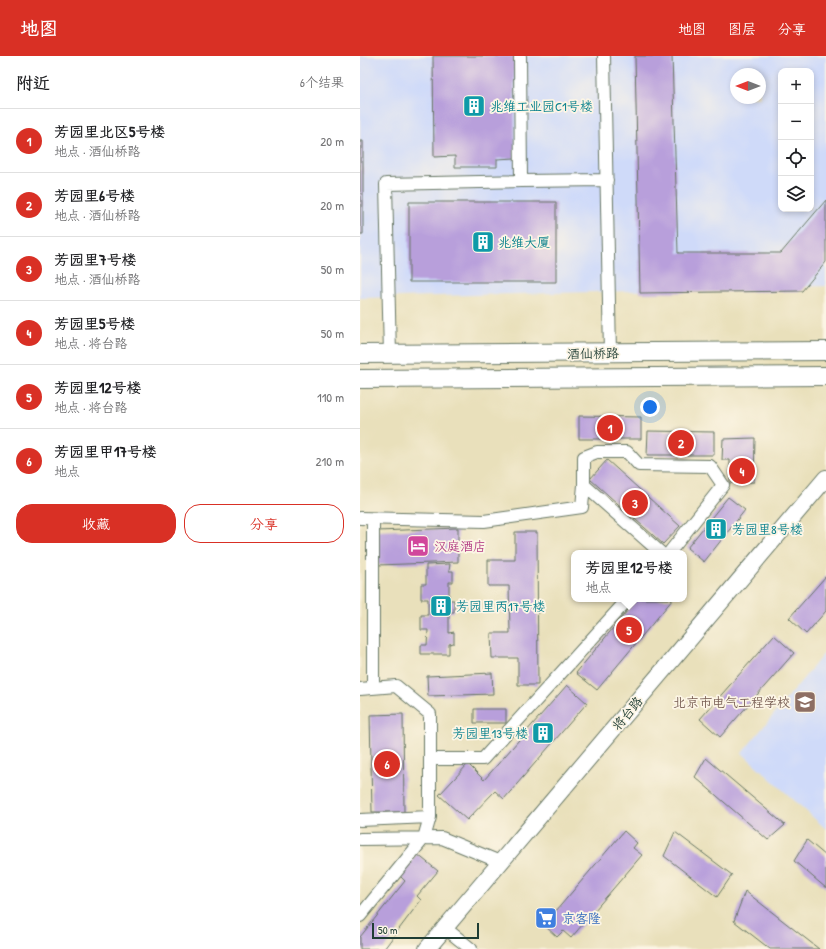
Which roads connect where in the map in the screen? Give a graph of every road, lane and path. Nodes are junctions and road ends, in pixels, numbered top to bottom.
1 (520, 56) edge
2 (604, 56) edge
3 (607, 180) junction
4 (521, 181) junction
5 (826, 351) edge
6 (610, 353) junction
7 (360, 354) edge
8 (390, 355) junction
9 (826, 376) edge
10 (360, 379) edge
11 (826, 478) edge
12 (584, 485) junction
13 (360, 518) edge
14 (373, 519) junction
15 (658, 550) edge
16 (671, 550) edge
17 (625, 602) edge
18 (373, 688) junction
19 (360, 689) edge
20 (430, 759) junction
21 (430, 817) junction
22 (360, 820) edge
23 (424, 838) junction
24 (360, 839) edge
25 (500, 862) junction
26 (360, 916) edge
27 (445, 928) junction
28 (427, 949) edge
29 (471, 949) edge

1 - 4 street
2 - 3 street
3 - 4 street
3 - 6 street
4 - 8 street
5 - 6 main road, 酒仙桥路
6 - 8 main road, 酒仙桥路
7 - 8 main road, 酒仙桥路
9 - 10 main road, 酒仙桥路
11 - 25 main road, 将台路
12 - 14 street
12 - 15 street
12 - 16 street
13 - 14 street
14 - 18 street
17 - 20 street
18 - 19 street
18 - 20 street
20 - 21 street
21 - 22 street
21 - 23 street
23 - 24 street
23 - 25 street
23 - 26 street
25 - 27 main road, 将台路
27 - 28 main road, 将台路
27 - 29 street

